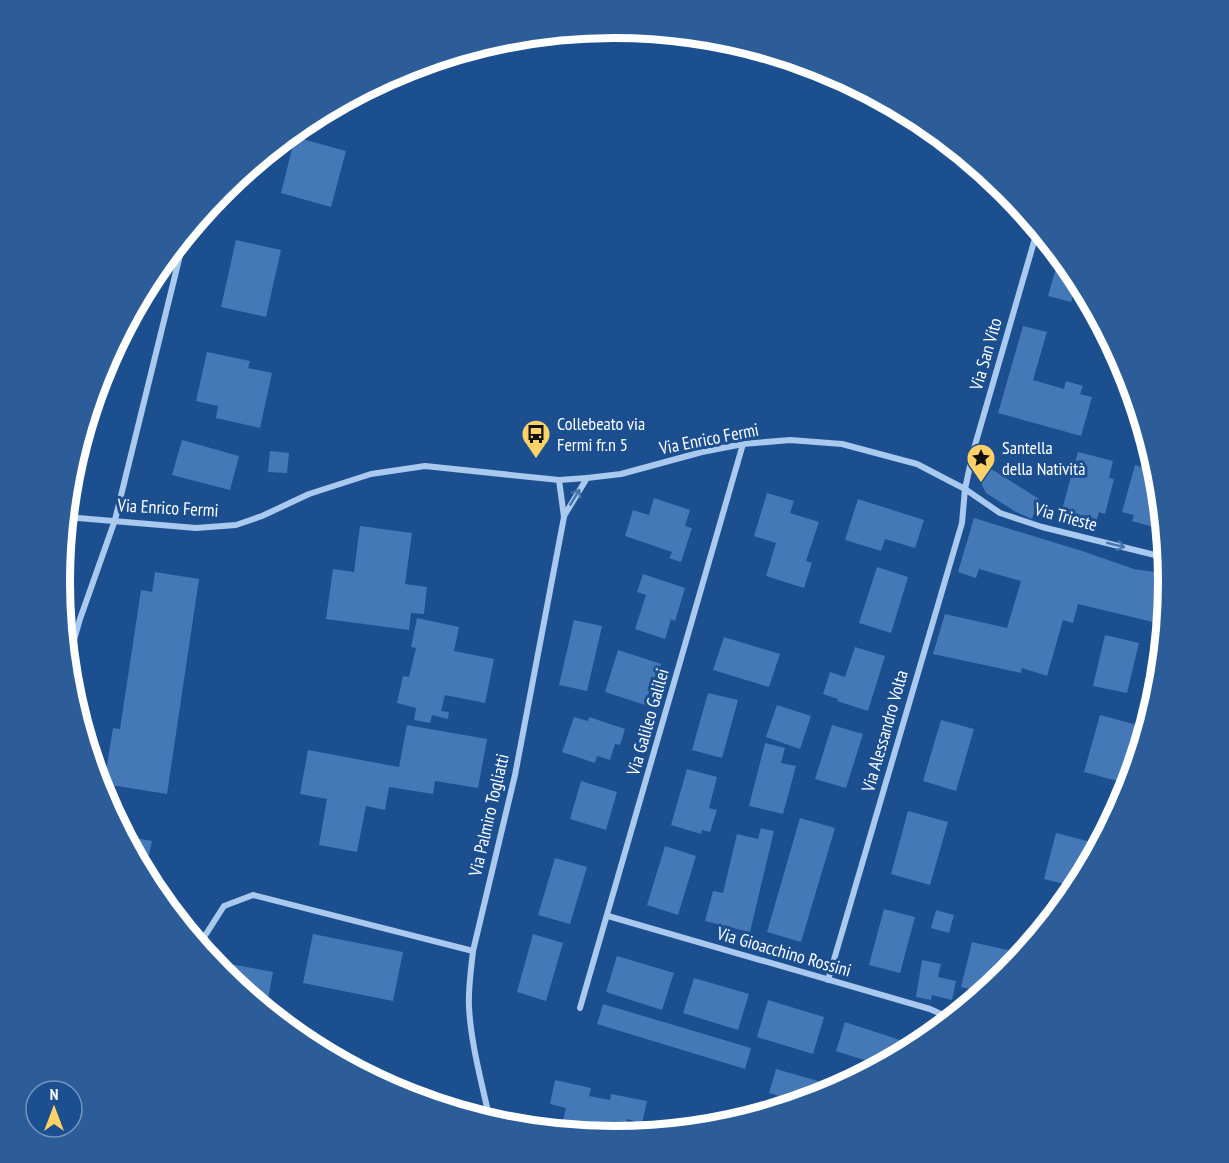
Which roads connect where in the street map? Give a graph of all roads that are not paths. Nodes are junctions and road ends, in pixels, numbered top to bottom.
1 (1035, 237) edge
2 (180, 254) edge
3 (743, 444) junction
4 (587, 478) junction
5 (559, 480) junction
6 (965, 489) junction
7 (564, 517) junction
8 (74, 518) edge
9 (115, 520) junction
10 (1157, 556) edge
11 (74, 643) edge
12 (608, 916) junction
13 (203, 938) edge
14 (473, 951) junction
15 (828, 980) junction
16 (580, 1008) dead end
17 (943, 1015) edge
18 (488, 1110) edge

1 - 6 street, Via San Vito
2 - 9 street
3 - 4 street, Via Enrico Fermi
3 - 6 street, Via Enrico Fermi
3 - 12 street, Via Galileo Galilei
4 - 5 street, Via Enrico Fermi
7 -> 4 street, Via Palmiro Togliatti
5 - 7 street, Via Palmiro Togliatti
5 - 9 street, Via Enrico Fermi
6 -> 10 street, Via Trieste
6 - 15 street, Via Alessandro Volta
7 - 14 street, Via Palmiro Togliatti
8 - 9 street, Via Enrico Fermi
9 - 11 street
12 - 15 street, Via Gioacchino Rossini
12 - 16 street, Via Galileo Galilei
13 - 14 street
14 - 18 street, Via Palmiro Togliatti
15 - 17 street, Via Gioacchino Rossini

